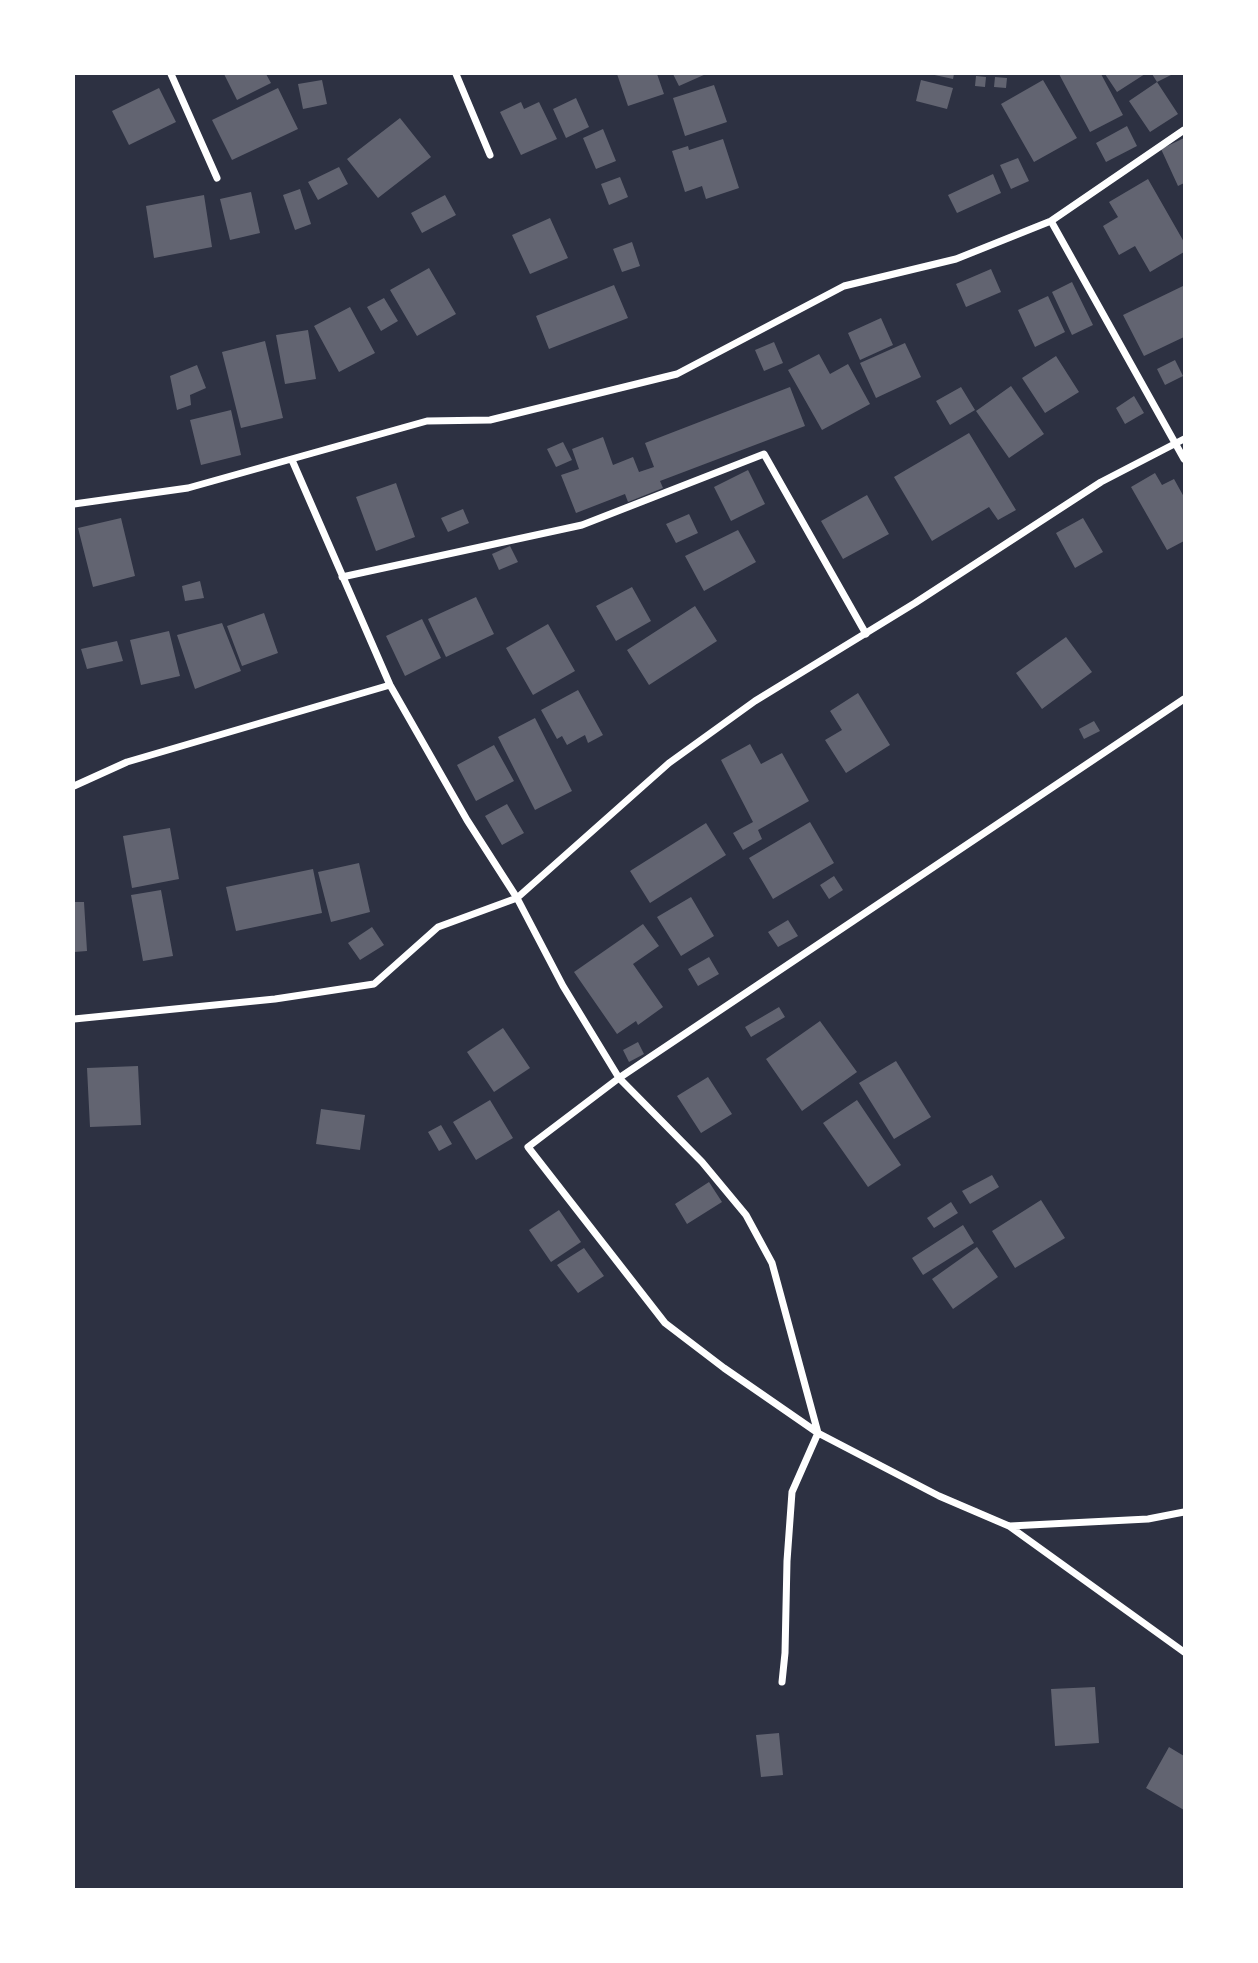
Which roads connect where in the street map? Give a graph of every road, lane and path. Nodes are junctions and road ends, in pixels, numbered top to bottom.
1 (171, 74) edge
2 (456, 74) edge
3 (1185, 130) edge
4 (490, 155) dead end
5 (217, 178) dead end
6 (1051, 221) junction
7 (1185, 439) edge
8 (1176, 443) junction
9 (1185, 459) edge
10 (292, 460) junction
11 (74, 504) edge
12 (342, 577) junction
13 (866, 634) junction
14 (390, 685) junction
15 (1185, 699) edge
16 (74, 786) edge
17 (517, 898) junction
18 (74, 1019) edge
19 (618, 1078) junction
20 (818, 1433) junction
21 (1185, 1512) edge
22 (1009, 1526) junction
23 (1185, 1652) edge
24 (782, 1682) dead end

1 - 5 street
2 - 4 street
3 - 6 street
6 - 8 street
6 - 10 street
7 - 8 street
8 - 9 street
8 - 13 street
10 - 11 street
10 - 12 street
12 - 13 street
12 - 14 street
13 - 17 street
14 - 16 street
14 - 17 street
15 - 19 street
17 - 18 street
17 - 19 street
19 - 20 street
19 - 20 street
20 - 22 street
20 - 24 street
21 - 22 street
22 - 23 street

